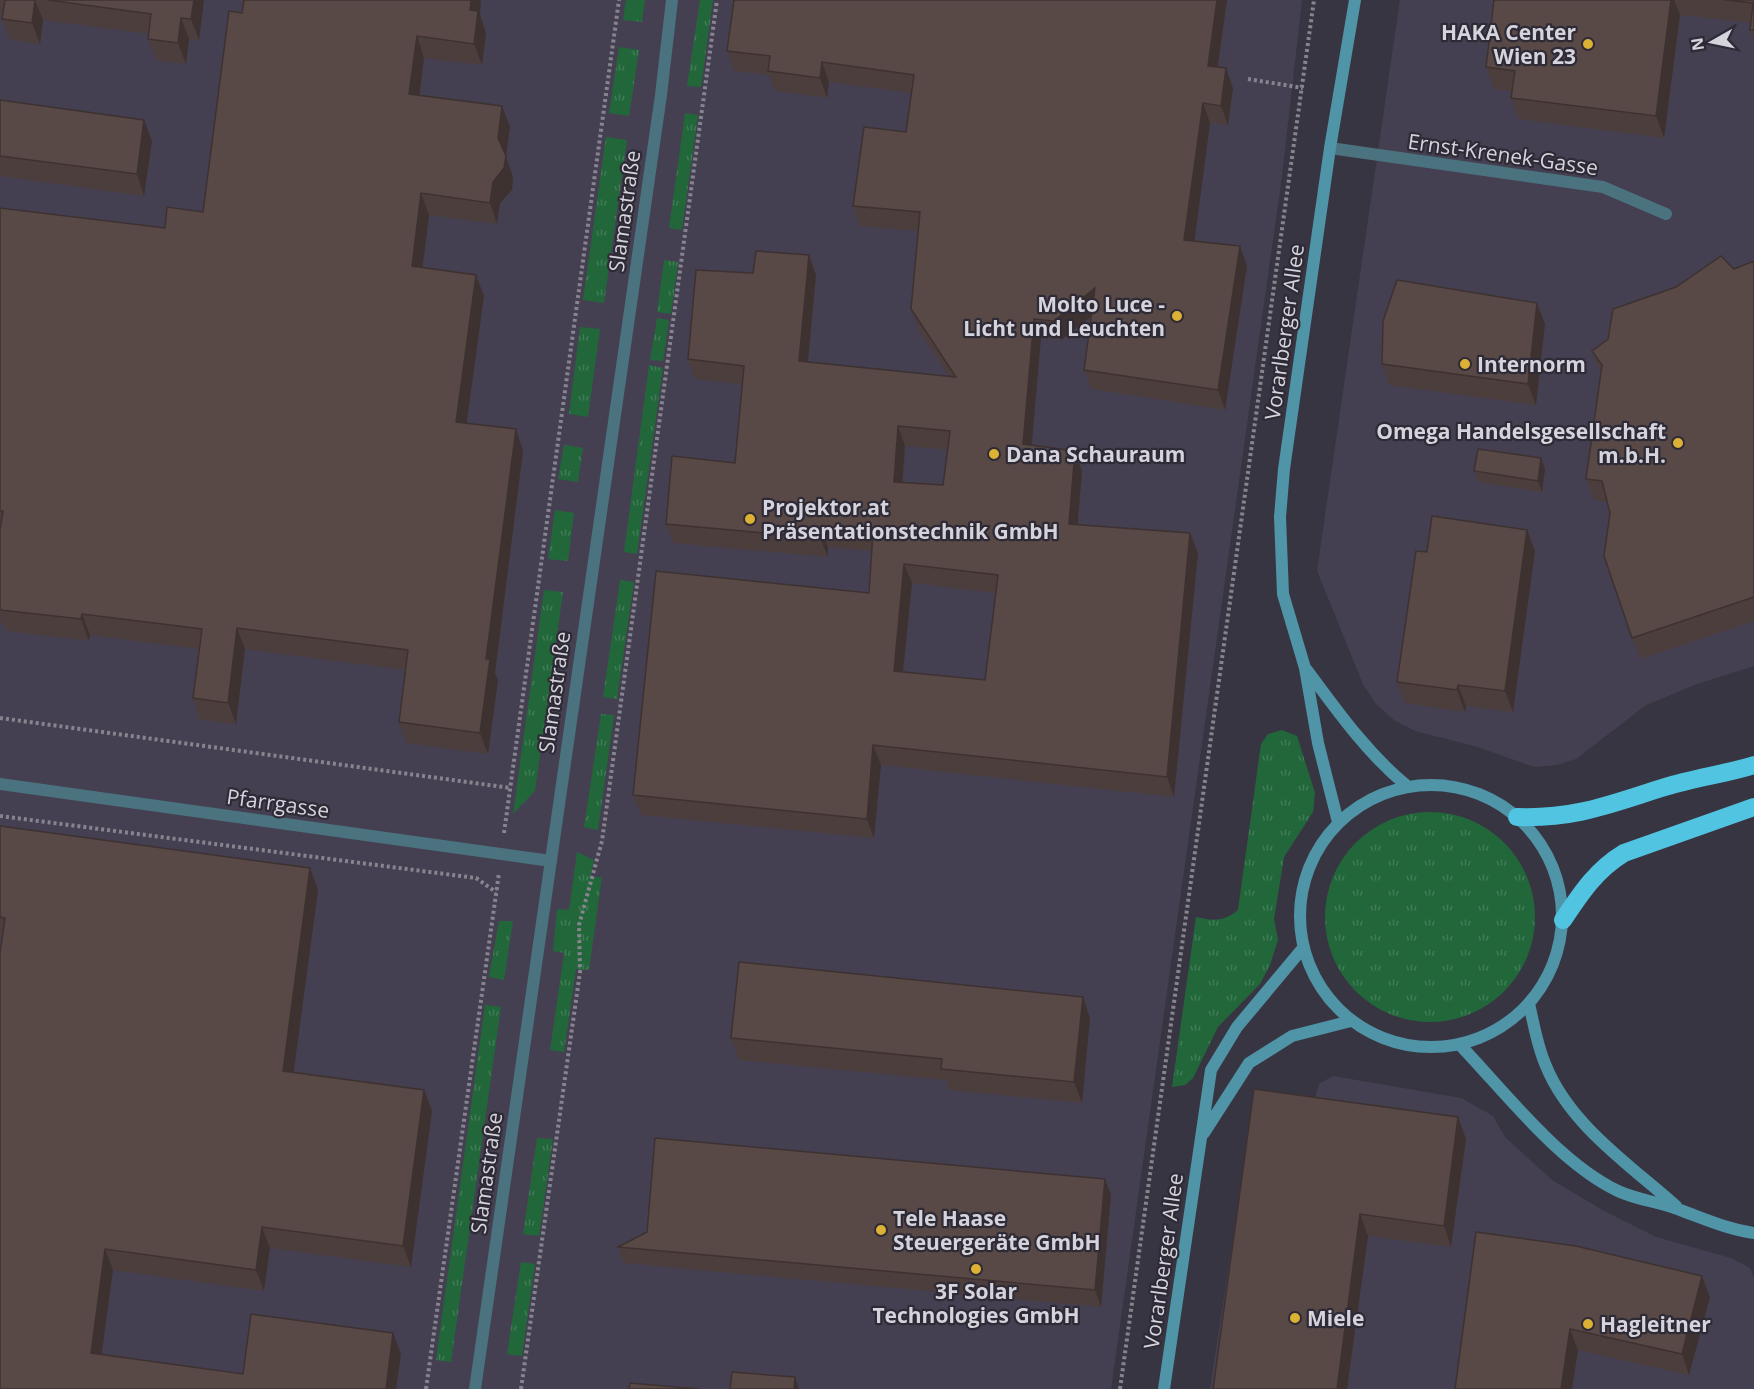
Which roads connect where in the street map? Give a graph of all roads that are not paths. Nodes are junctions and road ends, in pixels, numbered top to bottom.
1 (672, 0) edge
2 (1355, 0) edge
3 (1330, 148) junction
4 (1666, 214) dead end
5 (1305, 668) junction
6 (1754, 765) edge
7 (0, 784) edge
8 (1407, 786) junction
9 (1754, 807) edge
10 (1517, 816) junction
11 (1338, 822) junction
12 (551, 861) junction
13 (1563, 920) junction
14 (1303, 948) junction
15 (1529, 1004) junction
16 (1351, 1021) junction
17 (1460, 1045) junction
18 (1201, 1139) junction
19 (1679, 1209) junction
20 (1754, 1233) edge
21 (475, 1389) edge
22 (1164, 1389) edge

1 - 12 street, Slamastraße
2 - 3 main road, Vorarlberger Allee
3 - 4 street, Ernst-Krenek-Gasse
3 - 5 main road, Vorarlberger Allee
5 - 8 main road, Vorarlberger Allee
5 - 11 main road, Vorarlberger Allee
6 - 10 highway
7 - 12 street, Pfarrgasse
8 - 10 main road
8 - 11 main road
9 - 13 highway
10 - 13 main road
11 - 14 main road
12 - 21 street, Slamastraße
13 - 15 main road
14 - 16 main road
14 - 18 main road, Vorarlberger Allee
15 - 17 main road
15 - 19 main road
16 - 17 main road
16 - 18 main road, Vorarlberger Allee
17 - 19 main road
18 - 22 main road, Vorarlberger Allee
19 - 20 main road

